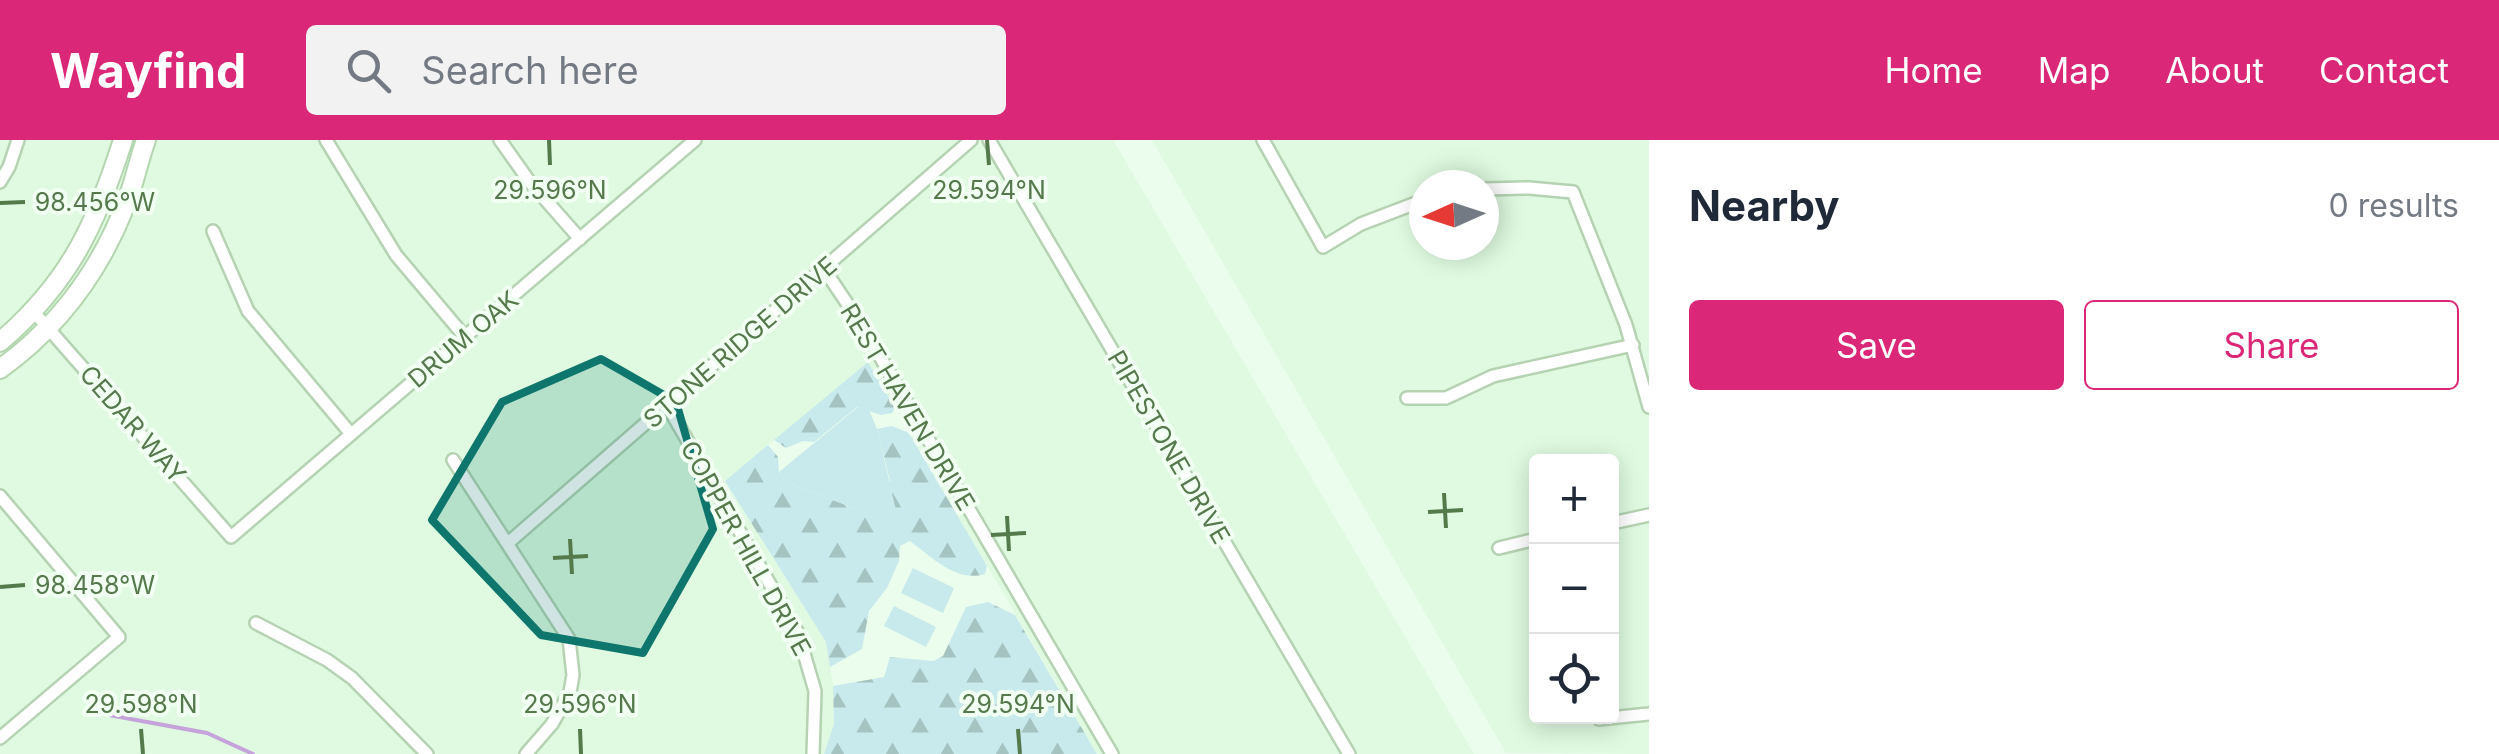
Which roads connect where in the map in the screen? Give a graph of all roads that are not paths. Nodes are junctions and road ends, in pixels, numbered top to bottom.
1 (18, 140) edge
2 (122, 140) edge
3 (146, 140) edge
4 (326, 140) edge
5 (500, 140) edge
6 (694, 140) edge
7 (971, 140) edge
8 (989, 140) edge
9 (1262, 140) edge
10 (0, 182) edge
11 (1499, 189) edge
12 (1409, 206) edge
13 (213, 230) dead end
14 (580, 239) junction
15 (824, 269) junction
16 (34, 312) junction
17 (50, 328) junction
18 (465, 337) junction
19 (0, 342) edge
20 (1633, 345) junction
21 (0, 370) edge
22 (1406, 398) dead end
23 (668, 405) junction
24 (1649, 407) edge
25 (351, 434) junction
26 (453, 460) dead end
27 (0, 496) edge
28 (1649, 515) edge
29 (1619, 521) edge
30 (230, 537) joint
31 (1529, 541) edge
32 (508, 542) junction
33 (1499, 548) dead end
34 (256, 622) dead end
35 (1649, 714) edge
36 (1619, 717) edge
37 (1, 734) edge
38 (427, 754) edge
39 (526, 754) edge
40 (813, 754) edge
41 (1112, 754) edge
42 (1349, 754) edge

1 - 10 street
2 - 16 street
3 - 17 street
4 - 18 street
5 - 14 street
6 - 14 street, DRUM OAK
7 - 15 street, STONE RIDGE DRIVE
8 - 42 street, PIPESTONE DRIVE
9 - 12 street
11 - 20 street
13 - 25 street
14 - 18 street, DRUM OAK
15 - 23 street, STONE RIDGE DRIVE
15 - 41 street, REST HAVEN DRIVE
16 - 17 street, CEDAR WAY
16 - 19 street
17 - 21 street
17 - 30 street, CEDAR WAY
18 - 25 street, DRUM OAK
20 - 22 street
20 - 24 street
23 - 32 street, STONE RIDGE DRIVE
23 - 40 street, COPPER HILL DRIVE
25 - 30 street, DRUM OAK
26 - 32 street
27 - 37 street
28 - 29 street
31 - 33 street
32 - 39 street
34 - 38 street
35 - 36 street

